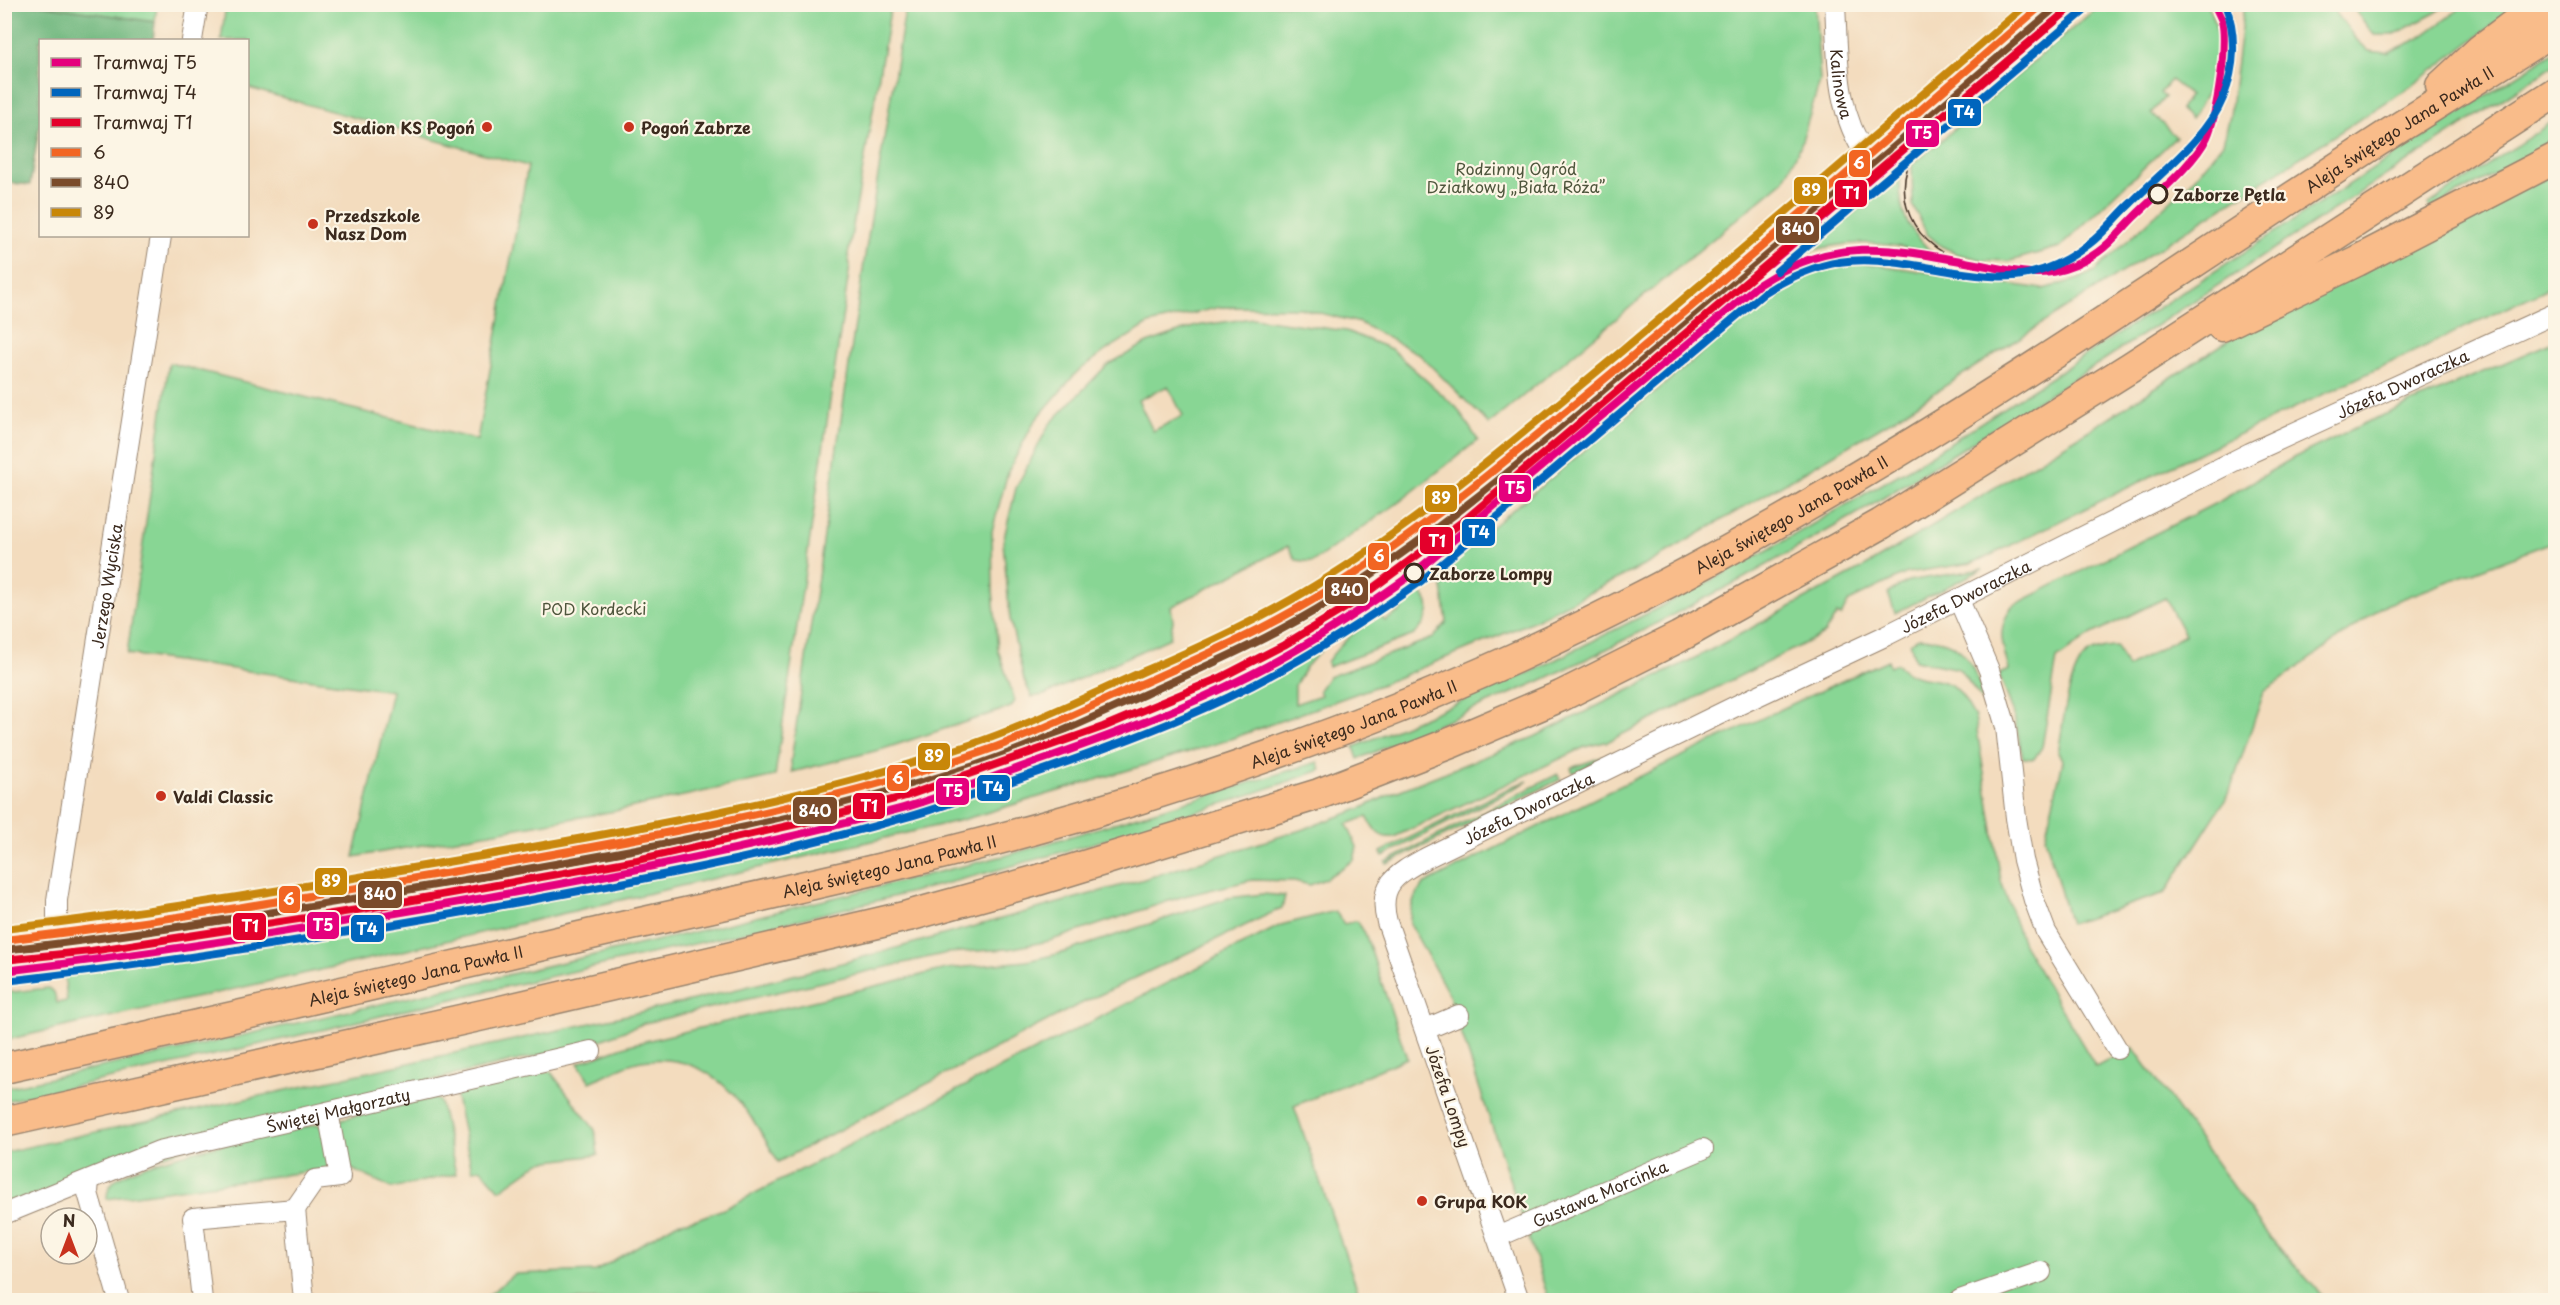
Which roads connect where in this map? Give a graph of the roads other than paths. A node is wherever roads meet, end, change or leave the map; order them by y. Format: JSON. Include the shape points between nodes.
{"nodes":[{"id":1,"x":198,"y":4,"type":"edge"},
{"id":2,"x":1834,"y":4,"type":"edge"},
{"id":3,"x":2044,"y":4,"type":"edge"},
{"id":4,"x":2541,"y":4,"type":"edge"},
{"id":5,"x":2556,"y":28,"type":"edge"},
{"id":6,"x":192,"y":39,"type":"edge"},
{"id":7,"x":2556,"y":92,"type":"edge"},
{"id":8,"x":2382,"y":139,"type":"junction"},
{"id":9,"x":1867,"y":156,"type":"junction"},
{"id":10,"x":2556,"y":158,"type":"edge"},
{"id":11,"x":161,"y":237,"type":"edge"},
{"id":12,"x":2556,"y":314,"type":"edge"},
{"id":13,"x":2132,"y":367,"type":"junction"},
{"id":14,"x":1959,"y":600,"type":"junction"},
{"id":15,"x":1386,"y":891,"type":"joint"},
{"id":16,"x":57,"y":934,"type":"junction"},
{"id":17,"x":4,"y":940,"type":"edge"},
{"id":18,"x":1459,"y":1015,"type":"dead end"},
{"id":19,"x":1426,"y":1029,"type":"junction"},
{"id":20,"x":2117,"y":1050,"type":"dead end"},
{"id":21,"x":591,"y":1051,"type":"dead end"},
{"id":22,"x":4,"y":1068,"type":"edge"},
{"id":23,"x":84,"y":1105,"type":"junction"},
{"id":24,"x":328,"y":1112,"type":"junction"},
{"id":25,"x":4,"y":1122,"type":"edge"},
{"id":26,"x":4,"y":1129,"type":"edge"},
{"id":27,"x":1703,"y":1149,"type":"dead end"},
{"id":28,"x":89,"y":1180,"type":"junction"},
{"id":29,"x":295,"y":1209,"type":"junction"},
{"id":30,"x":4,"y":1214,"type":"edge"},
{"id":31,"x":1497,"y":1237,"type":"junction"},
{"id":32,"x":2041,"y":1272,"type":"dead end"},
{"id":33,"x":119,"y":1300,"type":"edge"},
{"id":34,"x":202,"y":1300,"type":"edge"},
{"id":35,"x":304,"y":1300,"type":"edge"},
{"id":36,"x":1519,"y":1300,"type":"edge"},
{"id":37,"x":1960,"y":1300,"type":"edge"}],
"edges":[{"from":1,"to":6,"type":"street"},
{"from":2,"to":9,"type":"street","name":"Kalinowa","via":[[1845,116]]},
{"from":3,"to":9,"type":"street"},
{"from":4,"to":8,"type":"main road","via":[[2480,50]]},
{"from":5,"to":8,"type":"main road","name":"Aleja świętego Jana Pawła II"},
{"from":7,"to":13,"type":"main road"},
{"from":8,"to":22,"type":"main road","name":"Aleja świętego Jana Pawła II","via":[[2085,336],[1780,523],[1627,605],[1413,701],[1285,751],[1131,801],[995,839],[854,875]]},
{"from":9,"to":16,"type":"street","via":[[1525,445],[1396,546],[1321,595],[1175,670],[1108,699],[978,753],[880,783],[702,825],[365,887]]},
{"from":10,"to":13,"type":"main road","via":[[2268,305]]},
{"from":11,"to":16,"type":"street","name":"Jerzego Wyciska","via":[[55,911]]},
{"from":12,"to":14,"type":"street","name":"Józefa Dworaczka","via":[[2250,453]]},
{"from":13,"to":23,"type":"main road","via":[[1881,524],[1679,637],[1561,696],[1319,794],[1068,872],[908,916]]},
{"from":14,"to":15,"type":"street","name":"Józefa Dworaczka","via":[[1426,858],[1401,873]]},
{"from":14,"to":20,"type":"street","via":[[1989,670],[2006,727],[2018,828],[2034,900],[2046,932]]},
{"from":15,"to":19,"type":"street","name":"Józefa Lompy","via":[[1387,922]]},
{"from":16,"to":17,"type":"street"},
{"from":18,"to":19,"type":"street"},
{"from":19,"to":31,"type":"street","name":"Józefa Lompy"},
{"from":21,"to":24,"type":"street","name":"Świętej Małgorzaty"},
{"from":23,"to":25,"type":"main road"},
{"from":23,"to":26,"type":"main road"},
{"from":24,"to":28,"type":"street","name":"Świętej Małgorzaty","via":[[159,1151]]},
{"from":24,"to":29,"type":"street","via":[[340,1177],[315,1180]]},
{"from":27,"to":31,"type":"street","name":"Gustawa Morcinka"},
{"from":28,"to":30,"type":"street","name":"Świętej Małgorzaty"},
{"from":28,"to":33,"type":"street","via":[[88,1193]]},
{"from":29,"to":34,"type":"street","via":[[193,1218]]},
{"from":29,"to":35,"type":"street"},
{"from":31,"to":36,"type":"street","name":"Józefa Lompy"},
{"from":32,"to":37,"type":"street"}]}
